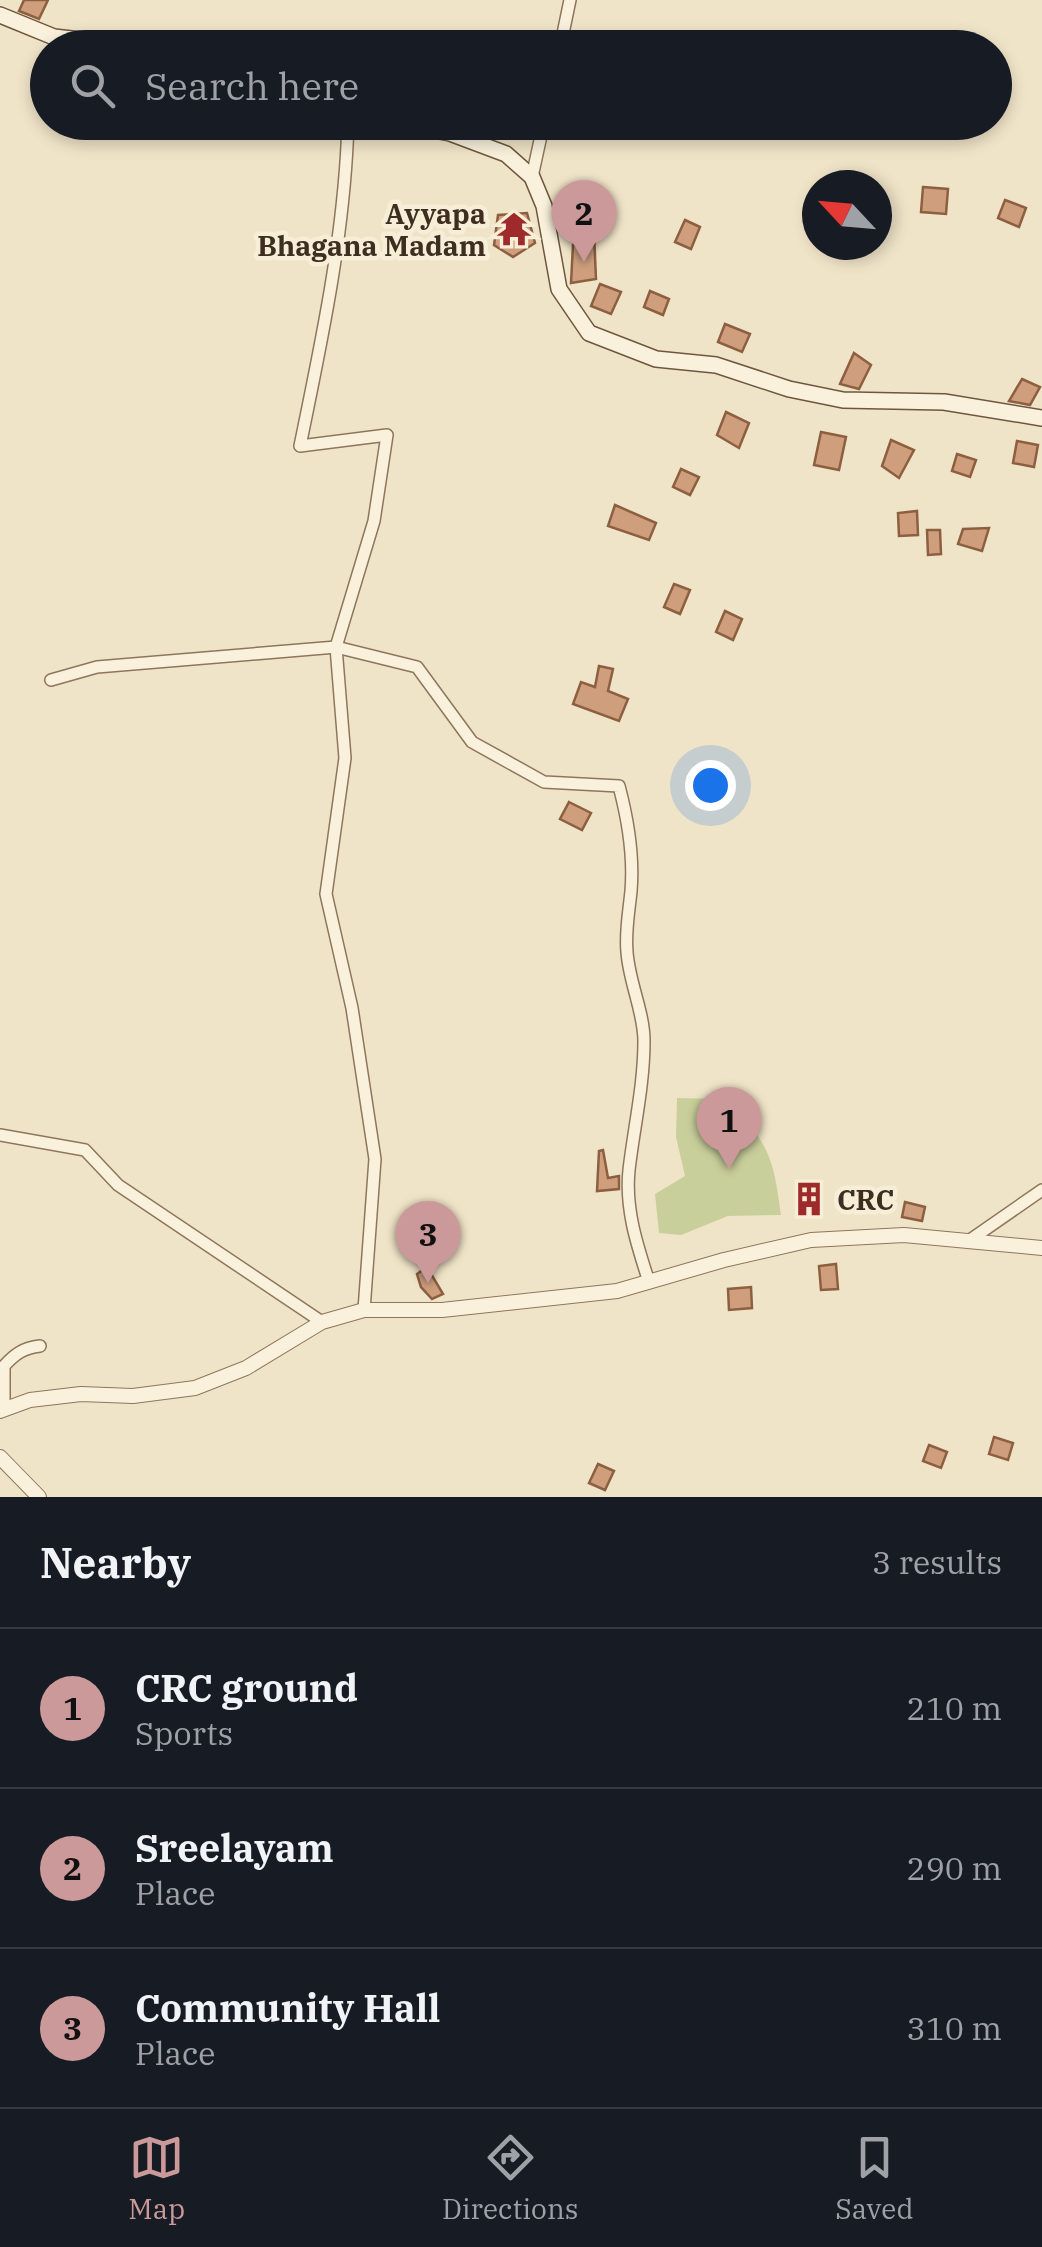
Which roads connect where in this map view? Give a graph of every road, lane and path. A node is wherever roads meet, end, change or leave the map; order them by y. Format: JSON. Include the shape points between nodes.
{"nodes":[{"id":1,"x":570,"y":0,"type":"edge"},
{"id":2,"x":0,"y":15,"type":"edge"},
{"id":3,"x":35,"y":30,"type":"edge"},
{"id":4,"x":564,"y":30,"type":"edge"},
{"id":5,"x":347,"y":140,"type":"edge"},
{"id":6,"x":469,"y":140,"type":"edge"},
{"id":7,"x":540,"y":140,"type":"edge"},
{"id":8,"x":532,"y":177,"type":"junction"},
{"id":9,"x":1042,"y":418,"type":"edge"},
{"id":10,"x":336,"y":647,"type":"junction"},
{"id":11,"x":51,"y":680,"type":"dead end"},
{"id":12,"x":0,"y":1135,"type":"edge"},
{"id":13,"x":1042,"y":1190,"type":"edge"},
{"id":14,"x":970,"y":1240,"type":"junction"},
{"id":15,"x":1042,"y":1248,"type":"edge"},
{"id":16,"x":649,"y":1282,"type":"junction"},
{"id":17,"x":364,"y":1310,"type":"junction"},
{"id":18,"x":322,"y":1322,"type":"junction"},
{"id":19,"x":40,"y":1346,"type":"dead end"},
{"id":20,"x":2,"y":1409,"type":"edge"},
{"id":21,"x":0,"y":1456,"type":"edge"},
{"id":22,"x":39,"y":1497,"type":"edge"}],
"edges":[{"from":1,"to":4,"type":"street"},
{"from":2,"to":3,"type":"main road"},
{"from":5,"to":10,"type":"street","via":[[328,310],[300,446],[387,435],[374,520]]},
{"from":6,"to":8,"type":"main road","via":[[506,154]]},
{"from":7,"to":8,"type":"street"},
{"from":8,"to":9,"type":"main road","via":[[559,289],[589,333],[656,358],[716,366],[843,400],[944,402]]},
{"from":10,"to":11,"type":"street","via":[[97,667]]},
{"from":10,"to":16,"type":"street","via":[[418,668],[472,742],[544,782],[620,786],[632,888],[627,956],[644,1038],[630,1203]]},
{"from":10,"to":17,"type":"street","via":[[345,758],[326,894],[375,1159]]},
{"from":12,"to":18,"type":"street","via":[[85,1150],[118,1185]]},
{"from":13,"to":14,"type":"street"},
{"from":14,"to":15,"type":"street"},
{"from":14,"to":16,"type":"street","via":[[811,1240]]},
{"from":16,"to":17,"type":"street","via":[[512,1304]]},
{"from":17,"to":18,"type":"street"},
{"from":18,"to":20,"type":"street","via":[[246,1368],[195,1388],[81,1394]]},
{"from":19,"to":20,"type":"street","via":[[15,1354],[4,1366]]},
{"from":21,"to":22,"type":"street"}]}
